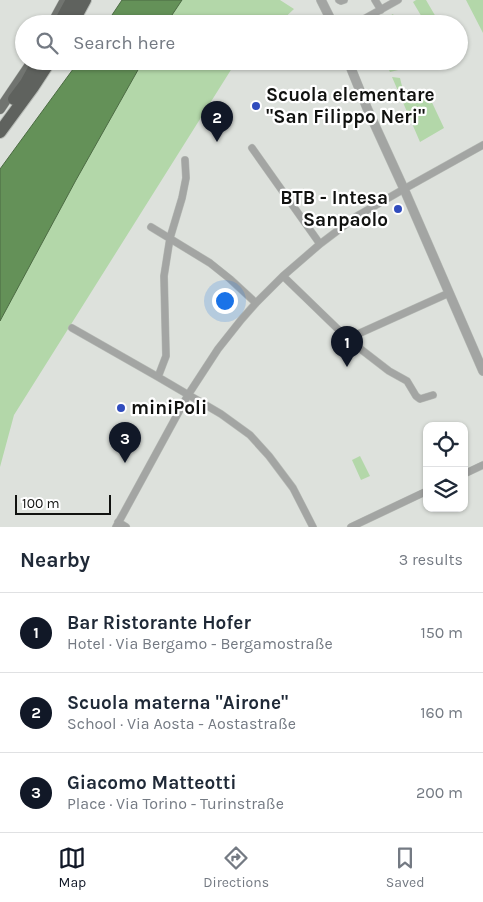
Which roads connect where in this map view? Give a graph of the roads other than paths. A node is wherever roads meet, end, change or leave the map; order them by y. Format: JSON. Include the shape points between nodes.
{"nodes":[{"id":1,"x":65,"y":0,"type":"edge"},
{"id":2,"x":72,"y":0,"type":"edge"},
{"id":3,"x":85,"y":0,"type":"edge"},
{"id":4,"x":322,"y":0,"type":"edge"},
{"id":5,"x":339,"y":0,"type":"edge"},
{"id":6,"x":344,"y":0,"type":"edge"},
{"id":7,"x":375,"y":0,"type":"edge"},
{"id":8,"x":398,"y":0,"type":"edge"},
{"id":9,"x":381,"y":10,"type":"junction"},
{"id":10,"x":57,"y":15,"type":"edge"},
{"id":11,"x":64,"y":15,"type":"edge"},
{"id":12,"x":77,"y":15,"type":"edge"},
{"id":13,"x":329,"y":15,"type":"edge"},
{"id":14,"x":372,"y":15,"type":"edge"},
{"id":15,"x":26,"y":70,"type":"edge"},
{"id":16,"x":33,"y":70,"type":"edge"},
{"id":17,"x":44,"y":70,"type":"edge"},
{"id":18,"x":352,"y":70,"type":"edge"},
{"id":19,"x":0,"y":109,"type":"edge"},
{"id":20,"x":0,"y":118,"type":"edge"},
{"id":21,"x":0,"y":132,"type":"edge"},
{"id":22,"x":483,"y":146,"type":"edge"},
{"id":23,"x":252,"y":148,"type":"dead end"},
{"id":24,"x":185,"y":160,"type":"dead end"},
{"id":25,"x":404,"y":189,"type":"junction"},
{"id":26,"x":151,"y":227,"type":"dead end"},
{"id":27,"x":170,"y":238,"type":"junction"},
{"id":28,"x":320,"y":244,"type":"junction"},
{"id":29,"x":284,"y":276,"type":"junction"},
{"id":30,"x":449,"y":293,"type":"junction"},
{"id":31,"x":256,"y":303,"type":"junction"},
{"id":32,"x":72,"y":328,"type":"dead end"},
{"id":33,"x":349,"y":338,"type":"junction"},
{"id":34,"x":483,"y":371,"type":"edge"},
{"id":35,"x":158,"y":377,"type":"junction"},
{"id":36,"x":433,"y":394,"type":"dead end"},
{"id":37,"x":188,"y":395,"type":"junction"},
{"id":38,"x":483,"y":465,"type":"edge"},
{"id":39,"x":468,"y":472,"type":"edge"},
{"id":40,"x":423,"y":493,"type":"edge"},
{"id":41,"x":117,"y":525,"type":"edge"},
{"id":42,"x":126,"y":527,"type":"edge"},
{"id":43,"x":313,"y":527,"type":"edge"},
{"id":44,"x":351,"y":527,"type":"edge"}],
"edges":[{"from":1,"to":10,"type":"main road"},
{"from":2,"to":11,"type":"highway"},
{"from":3,"to":12,"type":"highway"},
{"from":4,"to":13,"type":"street"},
{"from":5,"to":6,"type":"street"},
{"from":7,"to":9,"type":"street"},
{"from":8,"to":9,"type":"street"},
{"from":9,"to":14,"type":"street"},
{"from":15,"to":19,"type":"main road"},
{"from":16,"to":20,"type":"highway"},
{"from":17,"to":21,"type":"highway"},
{"from":18,"to":25,"type":"street"},
{"from":22,"to":25,"type":"street"},
{"from":23,"to":28,"type":"street"},
{"from":24,"to":27,"type":"street","via":[[186,178]]},
{"from":25,"to":28,"type":"street","via":[[357,216]]},
{"from":25,"to":30,"type":"street"},
{"from":26,"to":27,"type":"street"},
{"from":27,"to":31,"type":"street","via":[[210,263]]},
{"from":27,"to":35,"type":"street","via":[[164,276],[166,356]]},
{"from":28,"to":29,"type":"street"},
{"from":29,"to":31,"type":"street"},
{"from":29,"to":33,"type":"street"},
{"from":30,"to":33,"type":"street"},
{"from":30,"to":34,"type":"street"},
{"from":31,"to":37,"type":"street","via":[[218,349]]},
{"from":32,"to":35,"type":"street"},
{"from":33,"to":36,"type":"street","via":[[389,371],[407,381],[420,400]]},
{"from":35,"to":37,"type":"street"},
{"from":37,"to":41,"type":"street"},
{"from":37,"to":43,"type":"street","via":[[250,435],[270,456]]},
{"from":38,"to":39,"type":"street"},
{"from":40,"to":44,"type":"street"},
{"from":41,"to":42,"type":"street"}]}
